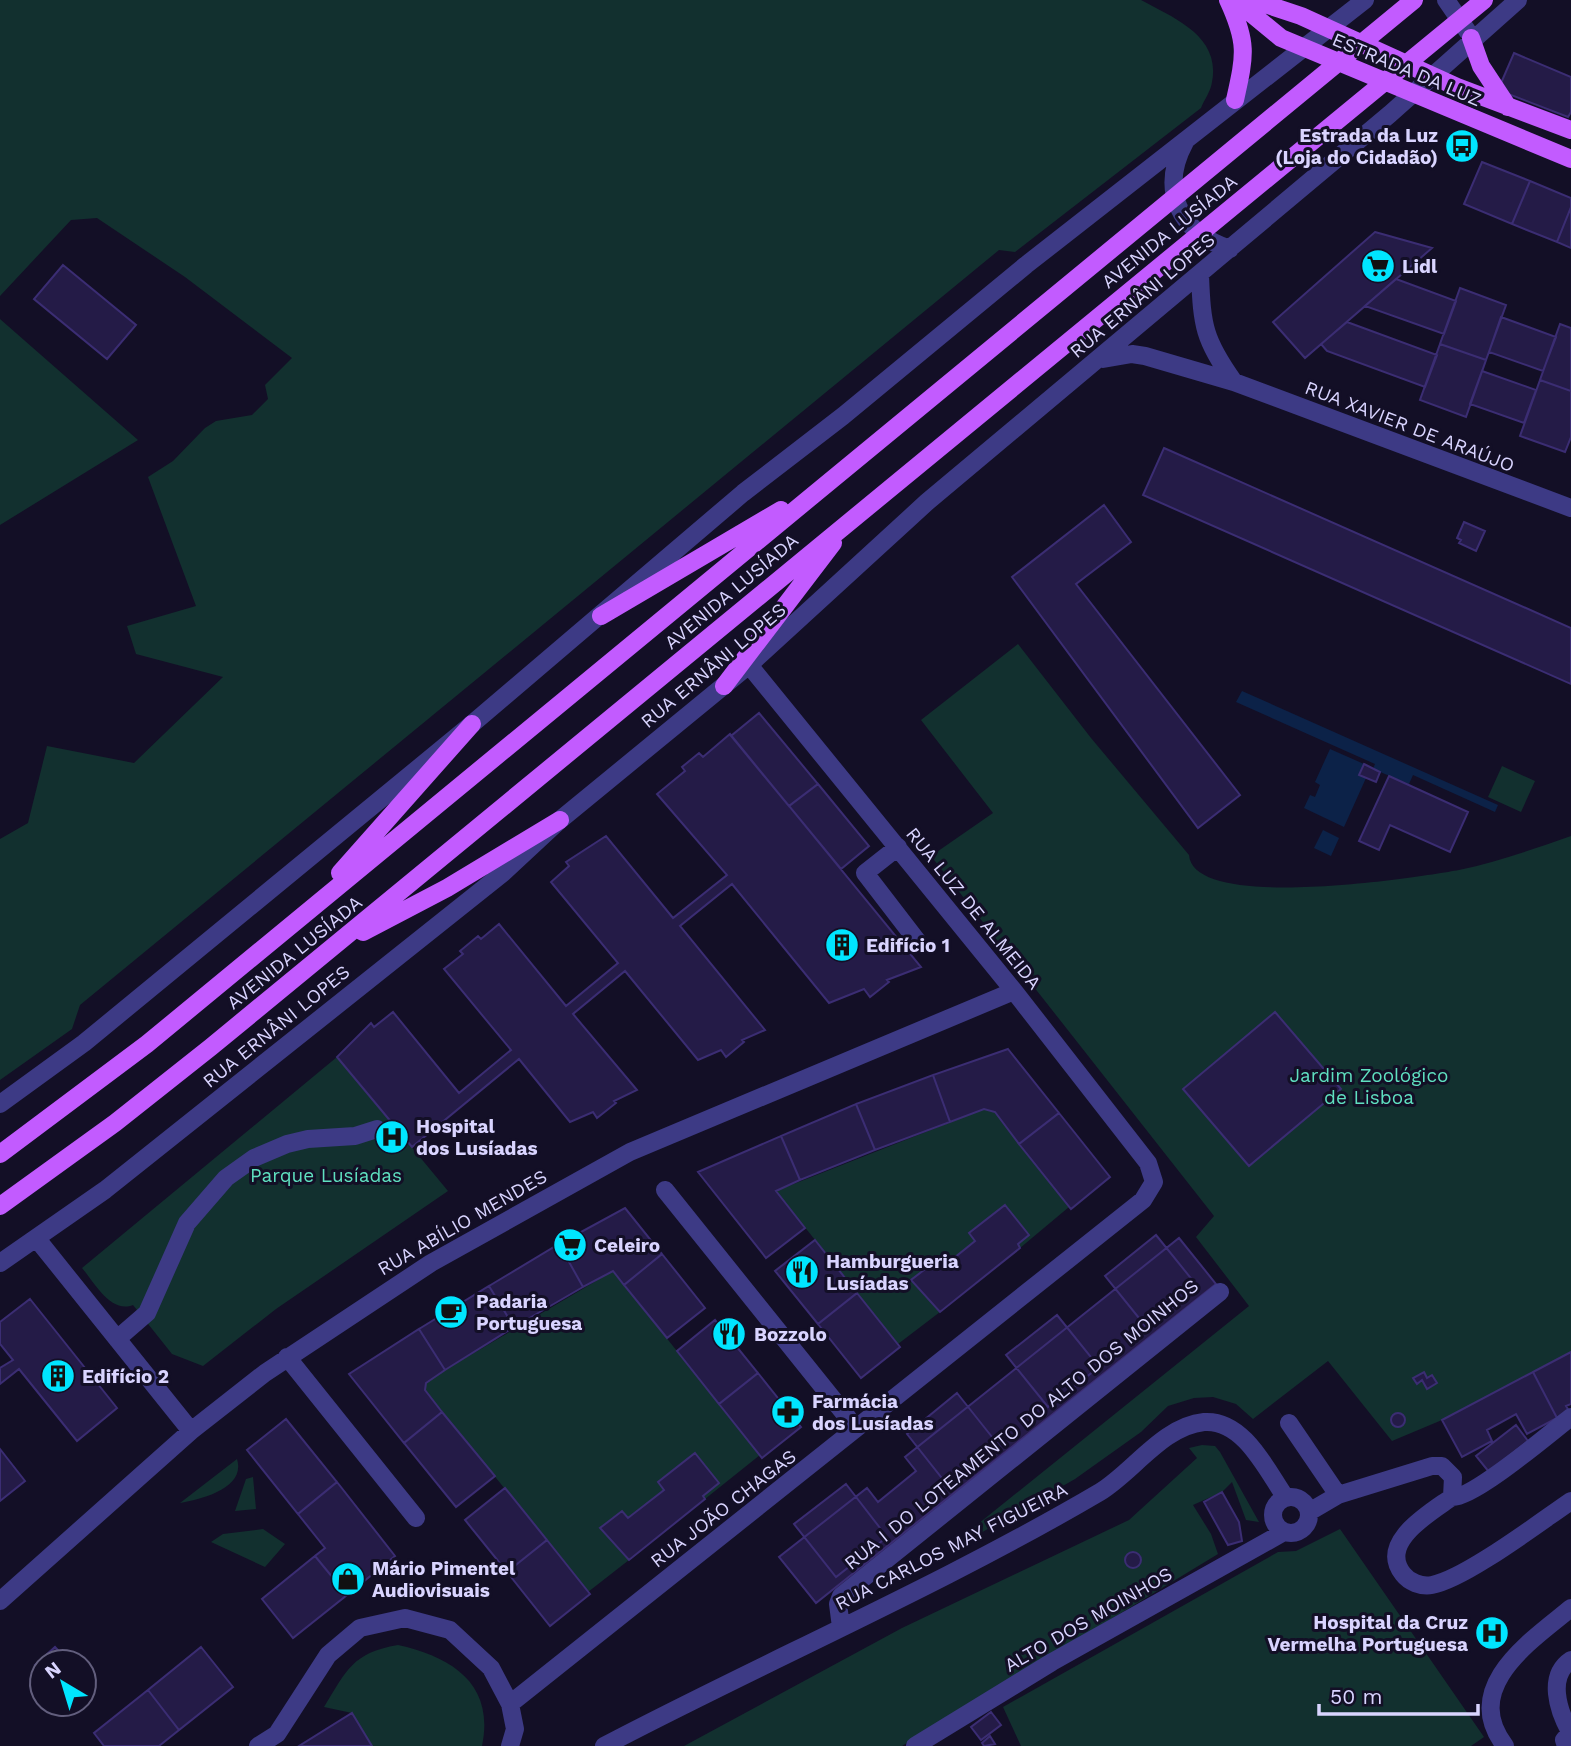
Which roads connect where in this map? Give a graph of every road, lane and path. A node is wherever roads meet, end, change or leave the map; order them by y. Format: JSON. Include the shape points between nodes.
{"nodes":[{"id":1,"x":1228,"y":0,"type":"edge"},
{"id":2,"x":1235,"y":0,"type":"edge"},
{"id":3,"x":1253,"y":0,"type":"edge"},
{"id":4,"x":1365,"y":0,"type":"edge"},
{"id":5,"x":1414,"y":0,"type":"edge"},
{"id":6,"x":1446,"y":0,"type":"edge"},
{"id":7,"x":1484,"y":0,"type":"edge"},
{"id":8,"x":1518,"y":0,"type":"edge"},
{"id":9,"x":1328,"y":30,"type":"junction"},
{"id":10,"x":1471,"y":38,"type":"junction"},
{"id":11,"x":1304,"y":47,"type":"junction"},
{"id":12,"x":1433,"y":74,"type":"junction"},
{"id":13,"x":1412,"y":93,"type":"junction"},
{"id":14,"x":1235,"y":100,"type":"junction"},
{"id":15,"x":1508,"y":107,"type":"junction"},
{"id":16,"x":1571,"y":131,"type":"edge"},
{"id":17,"x":1186,"y":139,"type":"junction"},
{"id":18,"x":1571,"y":159,"type":"edge"},
{"id":19,"x":1230,"y":248,"type":"junction"},
{"id":20,"x":1200,"y":275,"type":"junction"},
{"id":21,"x":1099,"y":360,"type":"junction"},
{"id":22,"x":1234,"y":382,"type":"junction"},
{"id":23,"x":832,"y":480,"type":"junction"},
{"id":24,"x":1571,"y":508,"type":"edge"},
{"id":25,"x":854,"y":516,"type":"junction"},
{"id":26,"x":601,"y":616,"type":"junction"},
{"id":27,"x":749,"y":665,"type":"junction"},
{"id":28,"x":724,"y":686,"type":"junction"},
{"id":29,"x":472,"y":724,"type":"junction"},
{"id":30,"x":560,"y":820,"type":"junction"},
{"id":31,"x":898,"y":847,"type":"junction"},
{"id":32,"x":296,"y":921,"type":"junction"},
{"id":33,"x":918,"y":942,"type":"dead end"},
{"id":34,"x":332,"y":948,"type":"junction"},
{"id":35,"x":1014,"y":991,"type":"junction"},
{"id":36,"x":0,"y":1104,"type":"edge"},
{"id":37,"x":377,"y":1129,"type":"dead end"},
{"id":38,"x":0,"y":1154,"type":"edge"},
{"id":39,"x":1154,"y":1184,"type":"joint"},
{"id":40,"x":665,"y":1191,"type":"dead end"},
{"id":41,"x":0,"y":1206,"type":"edge"},
{"id":42,"x":37,"y":1239,"type":"junction"},
{"id":43,"x":0,"y":1264,"type":"edge"},
{"id":44,"x":1220,"y":1292,"type":"dead end"},
{"id":45,"x":117,"y":1339,"type":"junction"},
{"id":46,"x":287,"y":1357,"type":"junction"},
{"id":47,"x":1571,"y":1417,"type":"edge"},
{"id":48,"x":848,"y":1418,"type":"dead end"},
{"id":49,"x":1289,"y":1423,"type":"dead end"},
{"id":50,"x":191,"y":1431,"type":"junction"},
{"id":51,"x":1338,"y":1495,"type":"junction"},
{"id":52,"x":1452,"y":1497,"type":"junction"},
{"id":53,"x":1286,"y":1498,"type":"junction"},
{"id":54,"x":1571,"y":1501,"type":"edge"},
{"id":55,"x":1309,"y":1512,"type":"junction"},
{"id":56,"x":416,"y":1518,"type":"dead end"},
{"id":57,"x":1284,"y":1531,"type":"junction"},
{"id":58,"x":0,"y":1601,"type":"edge"},
{"id":59,"x":1571,"y":1608,"type":"edge"},
{"id":60,"x":841,"y":1627,"type":"junction"},
{"id":61,"x":1571,"y":1660,"type":"edge"},
{"id":62,"x":510,"y":1704,"type":"junction"},
{"id":63,"x":1569,"y":1736,"type":"edge"},
{"id":64,"x":258,"y":1746,"type":"edge"},
{"id":65,"x":510,"y":1746,"type":"edge"},
{"id":66,"x":604,"y":1746,"type":"edge"},
{"id":67,"x":915,"y":1746,"type":"edge"},
{"id":68,"x":1505,"y":1746,"type":"edge"}],
"edges":[{"from":1,"to":14,"type":"main road","via":[[1241,27],[1245,55]]},
{"from":2,"to":11,"type":"main road","name":"ESTRADA DA LUZ","via":[[1281,38]]},
{"from":3,"to":9,"type":"main road","name":"ESTRADA DA LUZ"},
{"from":4,"to":9,"type":"street"},
{"from":5,"to":23,"type":"main road","name":"AVENIDA LUSÍADA"},
{"from":6,"to":10,"type":"street"},
{"from":7,"to":25,"type":"main road","name":"AVENIDA LUSÍADA"},
{"from":8,"to":10,"type":"street"},
{"from":9,"to":11,"type":"street"},
{"from":9,"to":12,"type":"main road","name":"ESTRADA DA LUZ"},
{"from":10,"to":12,"type":"street"},
{"from":10,"to":15,"type":"main road","via":[[1481,66]]},
{"from":11,"to":13,"type":"main road","name":"ESTRADA DA LUZ"},
{"from":11,"to":14,"type":"street"},
{"from":12,"to":13,"type":"street","name":"RUA ERNÂNI LOPES"},
{"from":12,"to":15,"type":"main road","name":"ESTRADA DA LUZ"},
{"from":13,"to":18,"type":"main road","name":"ESTRADA DA LUZ"},
{"from":13,"to":19,"type":"street","name":"RUA ERNÂNI LOPES"},
{"from":14,"to":17,"type":"street"},
{"from":15,"to":16,"type":"main road","name":"ESTRADA DA LUZ"},
{"from":17,"to":19,"type":"street","via":[[1177,157],[1174,196],[1194,231]]},
{"from":17,"to":26,"type":"street","via":[[743,493],[629,587]]},
{"from":19,"to":20,"type":"street","name":"RUA ERNÂNI LOPES"},
{"from":20,"to":21,"type":"street","name":"RUA ERNÂNI LOPES"},
{"from":20,"to":22,"type":"street","via":[[1208,342]]},
{"from":21,"to":22,"type":"street","name":"RUA XAVIER DE ARAÚJO","via":[[1132,354]]},
{"from":21,"to":27,"type":"street","name":"RUA ERNÂNI LOPES","via":[[927,502]]},
{"from":22,"to":24,"type":"street","name":"RUA XAVIER DE ARAÚJO"},
{"from":23,"to":26,"type":"main road"},
{"from":23,"to":32,"type":"main road","name":"AVENIDA LUSÍADA"},
{"from":25,"to":28,"type":"main road"},
{"from":25,"to":34,"type":"main road","name":"AVENIDA LUSÍADA"},
{"from":26,"to":29,"type":"street"},
{"from":27,"to":28,"type":"street","name":"RUA ERNÂNI LOPES"},
{"from":27,"to":31,"type":"street","name":"RUA LUZ DE ALMEIDA"},
{"from":28,"to":30,"type":"street","name":"RUA ERNÂNI LOPES"},
{"from":29,"to":32,"type":"main road"},
{"from":29,"to":36,"type":"street","via":[[84,1043]]},
{"from":30,"to":34,"type":"main road","via":[[447,888]]},
{"from":30,"to":42,"type":"street","name":"RUA ERNÂNI LOPES","via":[[503,873]]},
{"from":31,"to":33,"type":"street","via":[[865,873]]},
{"from":31,"to":35,"type":"street","name":"RUA LUZ DE ALMEIDA"},
{"from":32,"to":38,"type":"main road","name":"AVENIDA LUSÍADA","via":[[87,1091]]},
{"from":34,"to":41,"type":"main road","name":"AVENIDA LUSÍADA","via":[[114,1124]]},
{"from":35,"to":39,"type":"street","name":"RUA LUZ DE ALMEIDA","via":[[1148,1163]]},
{"from":35,"to":46,"type":"street","name":"RUA ABÍLIO MENDES","via":[[604,1165],[431,1263]]},
{"from":37,"to":45,"type":"street","via":[[287,1144],[254,1158],[226,1178],[187,1223],[147,1313]]},
{"from":39,"to":62,"type":"street","name":"RUA JOÃO CHAGAS","via":[[1143,1200]]},
{"from":40,"to":48,"type":"street"},
{"from":42,"to":43,"type":"street","name":"RUA ERNÂNI LOPES"},
{"from":42,"to":45,"type":"street"},
{"from":44,"to":60,"type":"street","name":"RUA I DO LOTEAMENTO DO ALTO DOS MOINHOS","via":[[841,1596]]},
{"from":45,"to":50,"type":"street"},
{"from":46,"to":50,"type":"street","name":"RUA ABÍLIO MENDES"},
{"from":46,"to":56,"type":"street"},
{"from":47,"to":52,"type":"street","via":[[1485,1482],[1460,1498]]},
{"from":49,"to":51,"type":"street"},
{"from":50,"to":58,"type":"street","name":"RUA ABÍLIO MENDES"},
{"from":51,"to":52,"type":"street","via":[[1441,1466],[1453,1477]]},
{"from":51,"to":55,"type":"street"},
{"from":52,"to":54,"type":"street","via":[[1398,1545],[1400,1571],[1414,1583],[1432,1585],[1460,1572]]},
{"from":53,"to":55,"type":"street","name":"RUA CARLOS MAY FIGUEIRA","via":[[1300,1500]]},
{"from":53,"to":57,"type":"street","via":[[1274,1514]]},
{"from":53,"to":60,"type":"street","name":"RUA CARLOS MAY FIGUEIRA","via":[[1239,1433],[1205,1422],[1181,1429],[1102,1491]]},
{"from":55,"to":57,"type":"street","via":[[1303,1529]]},
{"from":57,"to":67,"type":"street","name":"ALTO DOS MOINHOS","via":[[1052,1662]]},
{"from":59,"to":68,"type":"street","via":[[1521,1650],[1496,1680],[1491,1711]]},
{"from":60,"to":66,"type":"street","name":"RUA CARLOS MAY FIGUEIRA"},
{"from":61,"to":63,"type":"street","via":[[1562,1666],[1556,1686]]},
{"from":62,"to":64,"type":"street","via":[[491,1668],[472,1647],[450,1630],[405,1618],[360,1628],[328,1655],[277,1734]]},
{"from":62,"to":65,"type":"street","via":[[515,1729]]}]}
